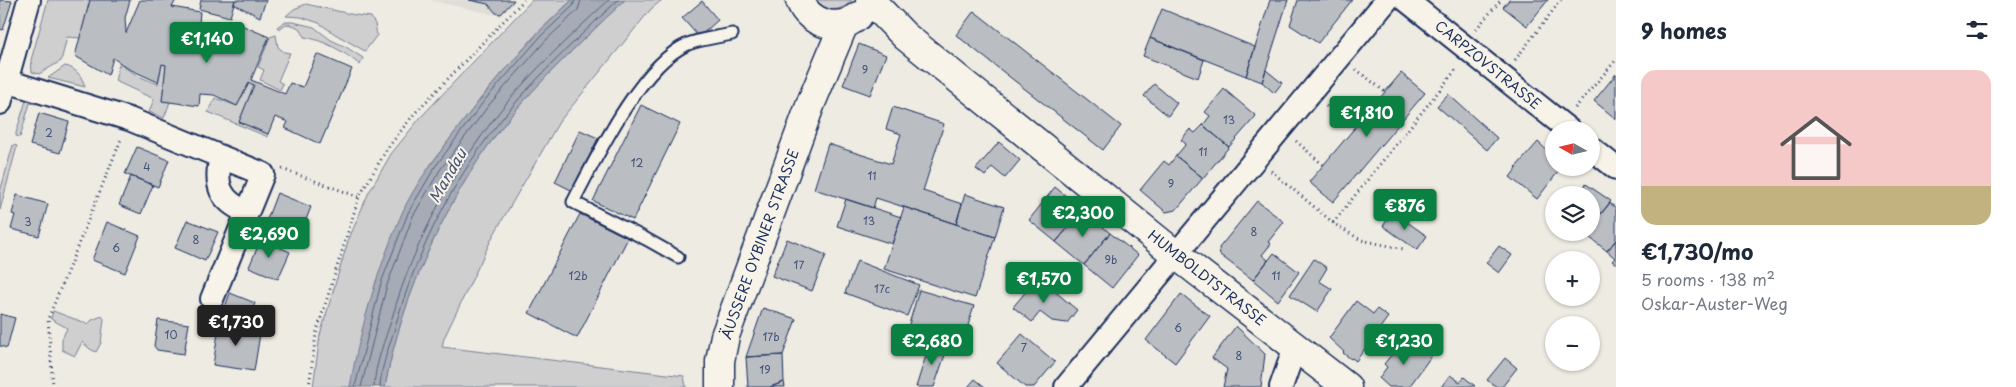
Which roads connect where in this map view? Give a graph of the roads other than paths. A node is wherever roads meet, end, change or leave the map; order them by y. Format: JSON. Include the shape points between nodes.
{"nodes":[{"id":1,"x":29,"y":0,"type":"edge"},
{"id":2,"x":800,"y":0,"type":"edge"},
{"id":3,"x":1387,"y":0,"type":"edge"},
{"id":4,"x":1406,"y":0,"type":"edge"},
{"id":5,"x":851,"y":13,"type":"edge"},
{"id":6,"x":732,"y":34,"type":"dead end"},
{"id":7,"x":3,"y":80,"type":"edge"},
{"id":8,"x":0,"y":104,"type":"edge"},
{"id":9,"x":1558,"y":121,"type":"edge"},
{"id":10,"x":1600,"y":155,"type":"edge"},
{"id":11,"x":221,"y":157,"type":"junction"},
{"id":12,"x":1616,"y":168,"type":"edge"},
{"id":13,"x":247,"y":212,"type":"junction"},
{"id":14,"x":1175,"y":254,"type":"junction"},
{"id":15,"x":678,"y":257,"type":"dead end"},
{"id":16,"x":212,"y":299,"type":"dead end"},
{"id":17,"x":1295,"y":347,"type":"junction"},
{"id":18,"x":720,"y":387,"type":"edge"},
{"id":19,"x":1066,"y":387,"type":"edge"},
{"id":20,"x":1281,"y":387,"type":"edge"},
{"id":21,"x":1346,"y":387,"type":"edge"}],
"edges":[{"from":1,"to":7,"type":"street"},
{"from":2,"to":5,"type":"main road","via":[[806,11]]},
{"from":3,"to":14,"type":"street"},
{"from":4,"to":9,"type":"street","name":"CARPZOVSTRASSE"},
{"from":5,"to":14,"type":"main road","name":"HUMBOLDTSTRASSE","via":[[905,36]]},
{"from":5,"to":18,"type":"main road","name":"ÄUSSERE OYBINER STRASSE","via":[[811,103],[726,336],[720,361]]},
{"from":6,"to":15,"type":"lane","via":[[688,44],[666,58],[645,81],[610,133],[572,202]]},
{"from":7,"to":8,"type":"street"},
{"from":7,"to":11,"type":"street","via":[[129,119]]},
{"from":10,"to":12,"type":"street"},
{"from":11,"to":13,"type":"street","via":[[218,183],[221,195]]},
{"from":11,"to":13,"type":"street","via":[[263,174]]},
{"from":13,"to":16,"type":"street"},
{"from":14,"to":17,"type":"main road","name":"HUMBOLDTSTRASSE"},
{"from":14,"to":19,"type":"street"},
{"from":17,"to":20,"type":"street"},
{"from":17,"to":21,"type":"main road","name":"HUMBOLDTSTRASSE"}]}
